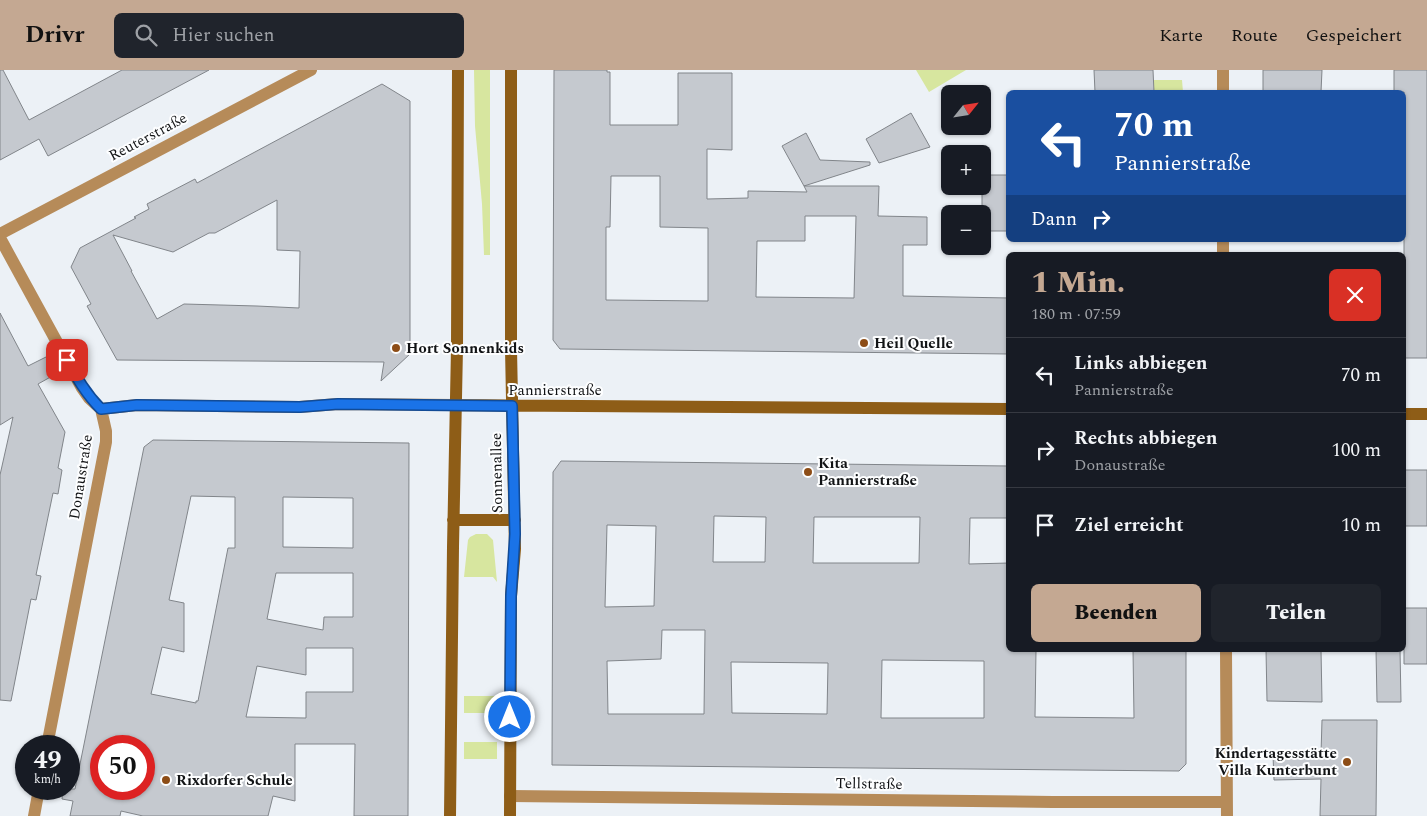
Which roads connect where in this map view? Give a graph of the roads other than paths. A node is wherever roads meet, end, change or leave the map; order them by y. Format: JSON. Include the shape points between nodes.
{"nodes":[{"id":1,"x":310,"y":70,"type":"edge"},
{"id":2,"x":458,"y":70,"type":"edge"},
{"id":3,"x":511,"y":70,"type":"edge"},
{"id":4,"x":1223,"y":70,"type":"edge"},
{"id":5,"x":1223,"y":90,"type":"edge"},
{"id":6,"x":0,"y":234,"type":"edge"},
{"id":7,"x":0,"y":238,"type":"edge"},
{"id":8,"x":456,"y":405,"type":"junction"},
{"id":9,"x":512,"y":406,"type":"junction"},
{"id":10,"x":101,"y":409,"type":"junction"},
{"id":11,"x":1006,"y":409,"type":"edge"},
{"id":12,"x":1406,"y":414,"type":"edge"},
{"id":13,"x":1427,"y":414,"type":"edge"},
{"id":14,"x":453,"y":520,"type":"junction"},
{"id":15,"x":515,"y":520,"type":"junction"},
{"id":16,"x":1226,"y":652,"type":"edge"},
{"id":17,"x":49,"y":735,"type":"edge"},
{"id":18,"x":510,"y":796,"type":"junction"},
{"id":19,"x":37,"y":800,"type":"edge"},
{"id":20,"x":1226,"y":802,"type":"junction"},
{"id":21,"x":34,"y":816,"type":"edge"},
{"id":22,"x":450,"y":816,"type":"edge"},
{"id":23,"x":510,"y":816,"type":"edge"},
{"id":24,"x":1226,"y":816,"type":"edge"}],
"edges":[{"from":1,"to":6,"type":"street","name":"Reuterstraße"},
{"from":2,"to":8,"type":"main road"},
{"from":3,"to":9,"type":"main road","name":"Sonnenallee"},
{"from":4,"to":5,"type":"street"},
{"from":7,"to":10,"type":"street","via":[[82,388]]},
{"from":8,"to":9,"type":"main road","name":"Pannierstraße"},
{"from":8,"to":10,"type":"street","name":"Pannierstraße","via":[[137,405]]},
{"from":8,"to":14,"type":"main road"},
{"from":9,"to":11,"type":"main road","name":"Pannierstraße"},
{"from":9,"to":15,"type":"main road","name":"Sonnenallee"},
{"from":10,"to":17,"type":"street","name":"Donaustraße","via":[[106,442]]},
{"from":12,"to":13,"type":"main road"},
{"from":14,"to":15,"type":"main road"},
{"from":14,"to":22,"type":"main road"},
{"from":15,"to":18,"type":"main road","name":"Sonnenallee","via":[[511,596]]},
{"from":16,"to":20,"type":"street"},
{"from":18,"to":20,"type":"street","name":"Tellstraße"},
{"from":18,"to":23,"type":"main road","name":"Sonnenallee"},
{"from":19,"to":21,"type":"street"},
{"from":20,"to":24,"type":"street"}]}
